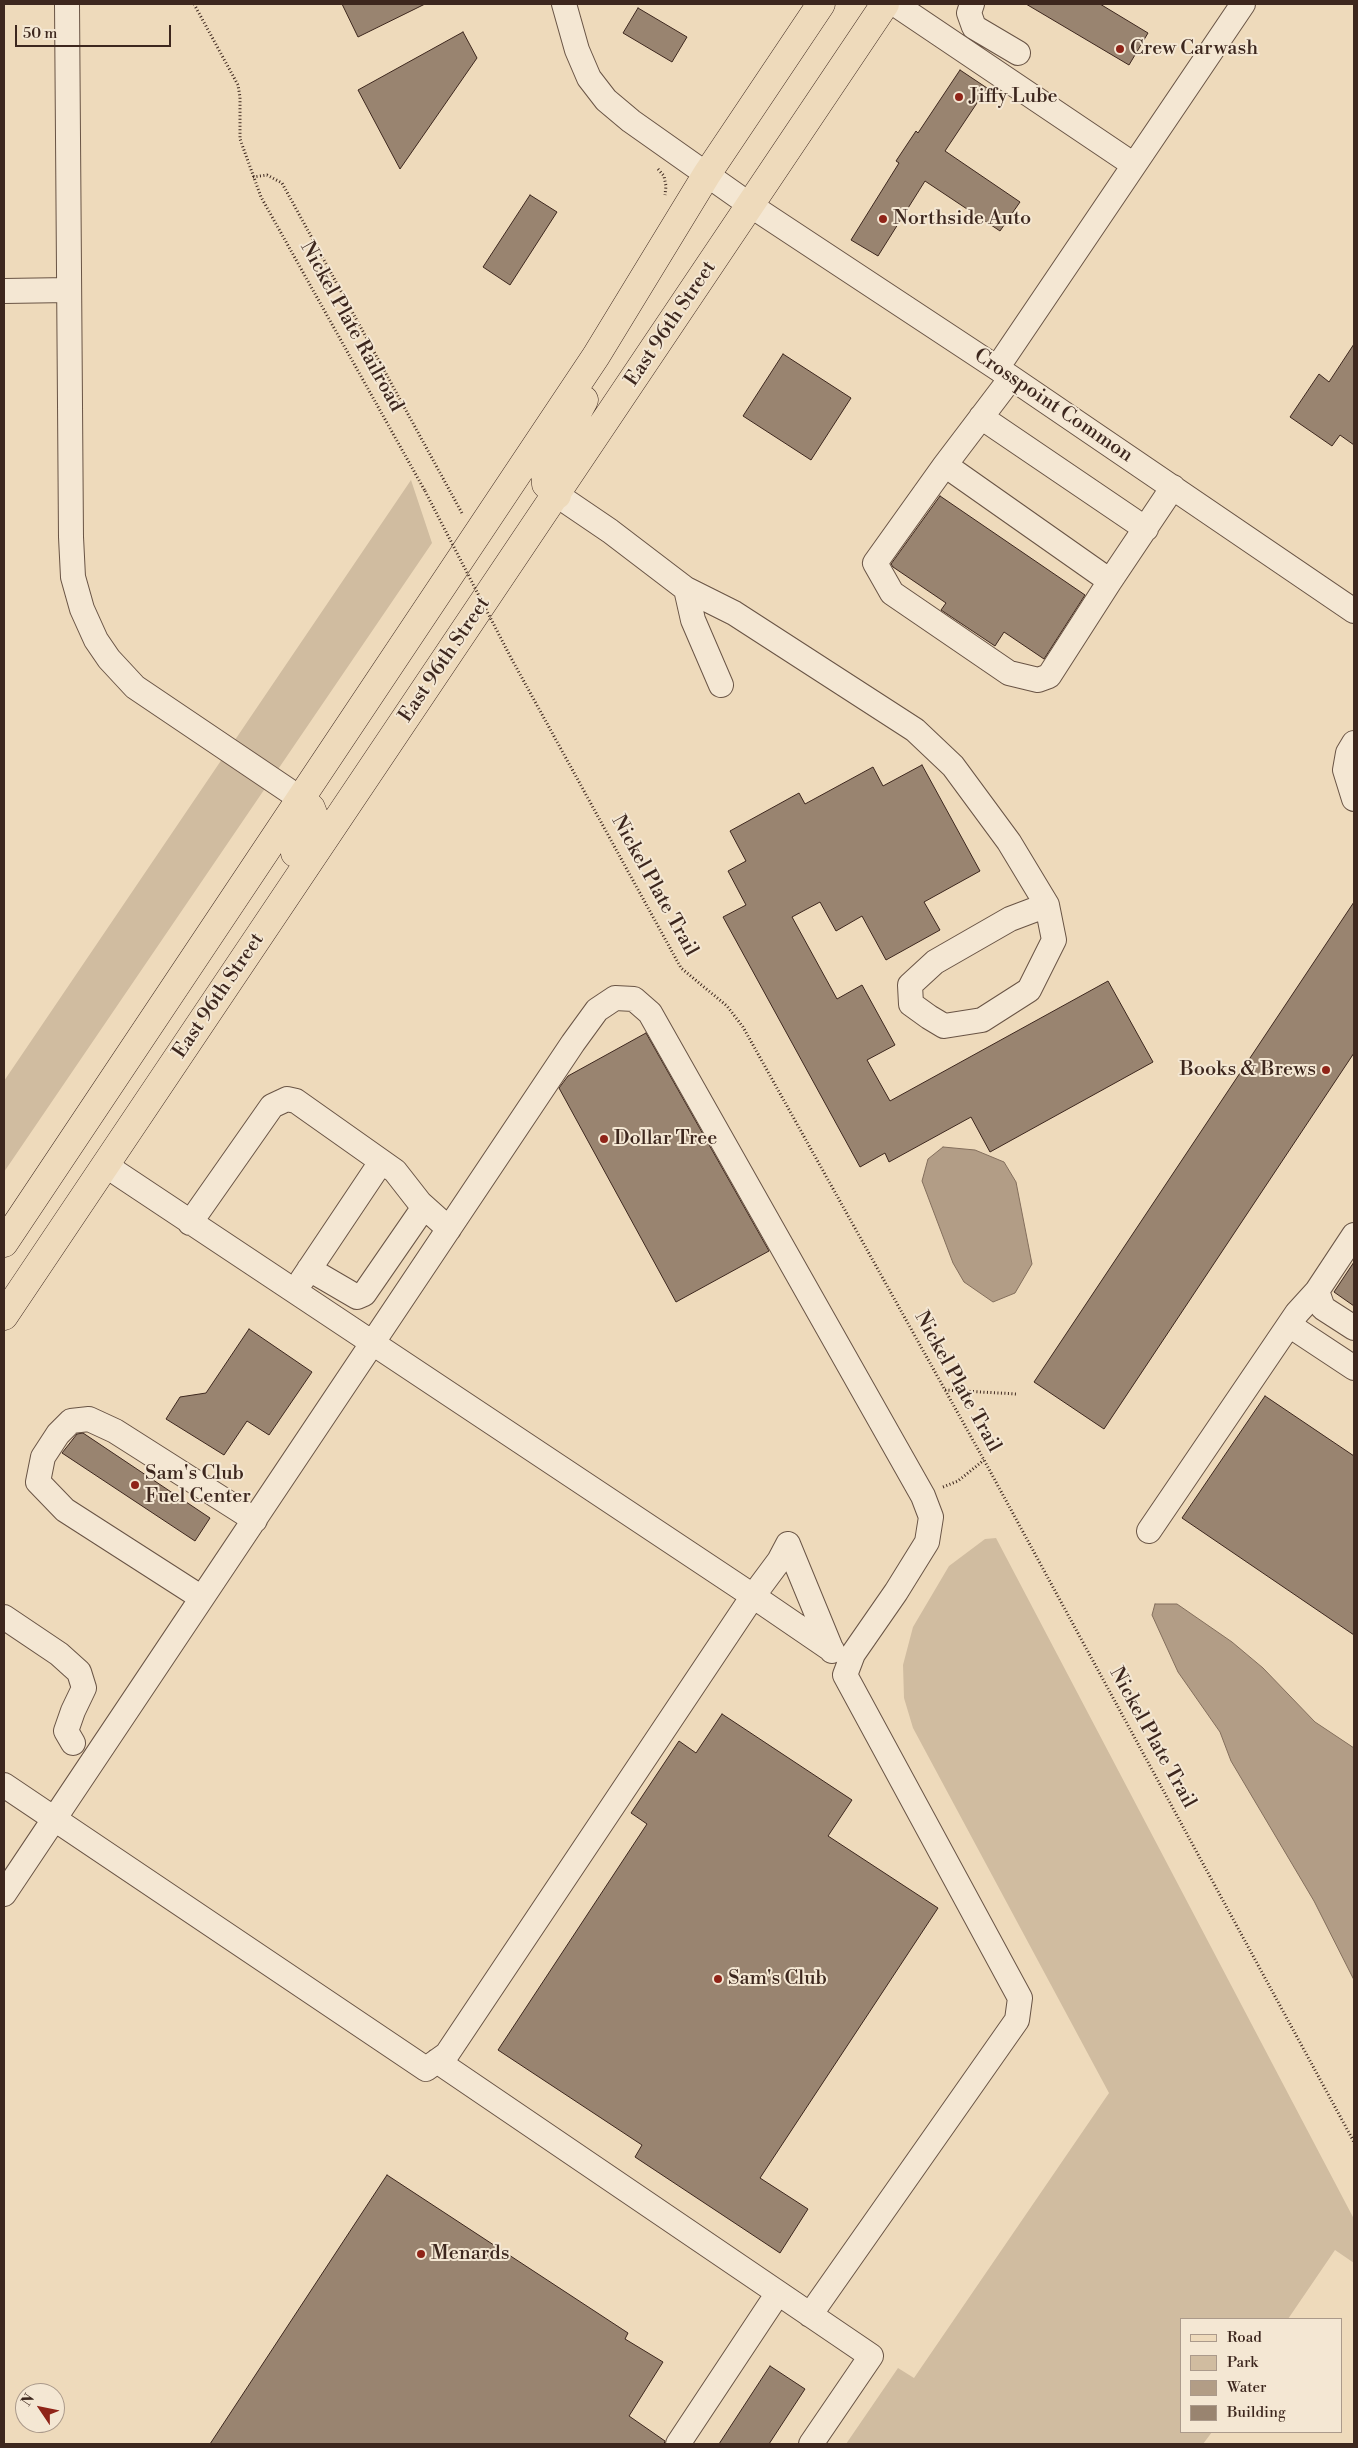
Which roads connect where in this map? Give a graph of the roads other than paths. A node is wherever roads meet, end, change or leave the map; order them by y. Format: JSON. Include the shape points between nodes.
{"nodes":[{"id":1,"x":67,"y":4,"type":"edge"},
{"id":2,"x":564,"y":4,"type":"edge"},
{"id":3,"x":821,"y":4,"type":"edge"},
{"id":4,"x":885,"y":4,"type":"edge"},
{"id":5,"x":895,"y":4,"type":"edge"},
{"id":6,"x":972,"y":4,"type":"edge"},
{"id":7,"x":1243,"y":4,"type":"edge"},
{"id":8,"x":1018,"y":53,"type":"dead end"},
{"id":9,"x":1134,"y":165,"type":"junction"},
{"id":10,"x":707,"y":174,"type":"junction"},
{"id":11,"x":750,"y":205,"type":"junction"},
{"id":12,"x":69,"y":290,"type":"junction"},
{"id":13,"x":4,"y":291,"type":"edge"},
{"id":14,"x":596,"y":356,"type":"junction"},
{"id":15,"x":1004,"y":373,"type":"junction"},
{"id":16,"x":981,"y":417,"type":"junction"},
{"id":17,"x":945,"y":465,"type":"junction"},
{"id":18,"x":1173,"y":487,"type":"junction"},
{"id":19,"x":557,"y":495,"type":"junction"},
{"id":20,"x":1146,"y":529,"type":"junction"},
{"id":21,"x":1110,"y":581,"type":"junction"},
{"id":22,"x":686,"y":589,"type":"junction"},
{"id":23,"x":1354,"y":611,"type":"edge"},
{"id":24,"x":721,"y":685,"type":"dead end"},
{"id":25,"x":1354,"y":743,"type":"edge"},
{"id":26,"x":301,"y":799,"type":"junction"},
{"id":27,"x":1354,"y":799,"type":"edge"},
{"id":28,"x":1047,"y":905,"type":"junction"},
{"id":29,"x":200,"y":1024,"type":"junction"},
{"id":30,"x":382,"y":1162,"type":"junction"},
{"id":31,"x":105,"y":1165,"type":"junction"},
{"id":32,"x":424,"y":1207,"type":"junction"},
{"id":33,"x":190,"y":1223,"type":"junction"},
{"id":34,"x":449,"y":1229,"type":"junction"},
{"id":35,"x":1354,"y":1235,"type":"edge"},
{"id":36,"x":4,"y":1243,"type":"edge"},
{"id":37,"x":309,"y":1268,"type":"junction"},
{"id":38,"x":294,"y":1292,"type":"junction"},
{"id":39,"x":1320,"y":1299,"type":"junction"},
{"id":40,"x":4,"y":1316,"type":"edge"},
{"id":41,"x":1293,"y":1319,"type":"junction"},
{"id":42,"x":1354,"y":1328,"type":"edge"},
{"id":43,"x":372,"y":1344,"type":"junction"},
{"id":44,"x":1354,"y":1368,"type":"edge"},
{"id":45,"x":255,"y":1520,"type":"junction"},
{"id":46,"x":1149,"y":1531,"type":"dead end"},
{"id":47,"x":753,"y":1596,"type":"junction"},
{"id":48,"x":202,"y":1598,"type":"junction"},
{"id":49,"x":4,"y":1617,"type":"edge"},
{"id":50,"x":832,"y":1650,"type":"junction"},
{"id":51,"x":845,"y":1675,"type":"junction"},
{"id":52,"x":73,"y":1743,"type":"dead end"},
{"id":53,"x":4,"y":1785,"type":"edge"},
{"id":54,"x":54,"y":1820,"type":"junction"},
{"id":55,"x":4,"y":1894,"type":"edge"},
{"id":56,"x":437,"y":2062,"type":"junction"},
{"id":57,"x":778,"y":2293,"type":"junction"},
{"id":58,"x":810,"y":2315,"type":"junction"},
{"id":59,"x":678,"y":2444,"type":"edge"},
{"id":60,"x":811,"y":2444,"type":"edge"}],
"edges":[{"from":1,"to":12,"type":"street"},
{"from":2,"to":10,"type":"street","name":"Crosspoint Common","via":[[588,78],[606,100]]},
{"from":3,"to":10,"type":"main road","name":"East 96th Street"},
{"from":4,"to":11,"type":"main road","name":"East 96th Street"},
{"from":5,"to":9,"type":"street"},
{"from":6,"to":8,"type":"street","via":[[968,13],[974,27]]},
{"from":7,"to":9,"type":"street"},
{"from":9,"to":15,"type":"street"},
{"from":10,"to":11,"type":"street","name":"Crosspoint Common"},
{"from":10,"to":14,"type":"main road","name":"East 96th Street"},
{"from":11,"to":15,"type":"street","name":"Crosspoint Common"},
{"from":11,"to":19,"type":"main road","name":"East 96th Street"},
{"from":12,"to":13,"type":"street"},
{"from":12,"to":26,"type":"street","via":[[73,577],[92,632],[109,659],[135,687]]},
{"from":14,"to":19,"type":"main road","via":[[586,397],[545,472],[546,484]]},
{"from":14,"to":26,"type":"main road","name":"East 96th Street"},
{"from":15,"to":16,"type":"street"},
{"from":15,"to":18,"type":"street","name":"Crosspoint Common"},
{"from":16,"to":17,"type":"street"},
{"from":16,"to":20,"type":"street"},
{"from":17,"to":21,"type":"street"},
{"from":17,"to":21,"type":"street","via":[[875,563],[892,593],[1008,673],[1038,680],[1049,676]]},
{"from":18,"to":20,"type":"street"},
{"from":18,"to":23,"type":"street","name":"Crosspoint Common"},
{"from":19,"to":22,"type":"street"},
{"from":19,"to":29,"type":"main road","name":"East 96th Street"},
{"from":20,"to":21,"type":"street"},
{"from":22,"to":24,"type":"street","via":[[693,620]]},
{"from":22,"to":28,"type":"street","via":[[734,612],[915,730],[953,766],[1009,842]]},
{"from":25,"to":27,"type":"street","via":[[1348,752],[1345,770]]},
{"from":26,"to":29,"type":"main road","via":[[314,812],[311,827],[241,933]]},
{"from":26,"to":36,"type":"main road","name":"East 96th Street"},
{"from":28,"to":28,"type":"street","via":[[1054,940],[1029,990],[982,1020],[944,1026],[911,1004],[910,985],[935,962],[1010,919]]},
{"from":29,"to":31,"type":"main road","name":"East 96th Street"},
{"from":30,"to":32,"type":"street","via":[[395,1171]]},
{"from":30,"to":33,"type":"street","via":[[296,1101],[287,1098],[272,1106]]},
{"from":30,"to":37,"type":"street"},
{"from":31,"to":33,"type":"street"},
{"from":31,"to":40,"type":"main road","name":"East 96th Street"},
{"from":32,"to":34,"type":"street"},
{"from":32,"to":37,"type":"street","via":[[364,1294],[357,1297]]},
{"from":33,"to":38,"type":"street"},
{"from":34,"to":43,"type":"street"},
{"from":34,"to":51,"type":"street","via":[[596,1010],[615,998],[634,999],[650,1013],[932,1517],[927,1542],[853,1654]]},
{"from":35,"to":39,"type":"street"},
{"from":37,"to":38,"type":"street"},
{"from":38,"to":43,"type":"street"},
{"from":39,"to":41,"type":"street"},
{"from":39,"to":42,"type":"street"},
{"from":41,"to":44,"type":"street"},
{"from":41,"to":46,"type":"street"},
{"from":43,"to":45,"type":"street"},
{"from":43,"to":47,"type":"street"},
{"from":45,"to":48,"type":"street"},
{"from":45,"to":48,"type":"street","via":[[115,1431],[89,1419],[72,1421],[42,1457],[38,1482],[65,1510]]},
{"from":47,"to":50,"type":"street"},
{"from":47,"to":50,"type":"street","via":[[788,1544]]},
{"from":47,"to":56,"type":"street","via":[[447,2054]]},
{"from":48,"to":54,"type":"street"},
{"from":49,"to":52,"type":"street","via":[[59,1654],[79,1672],[84,1688],[66,1731]]},
{"from":50,"to":51,"type":"street"},
{"from":51,"to":58,"type":"street","via":[[1020,1998],[1017,2020]]},
{"from":53,"to":54,"type":"street"},
{"from":54,"to":55,"type":"street"},
{"from":54,"to":56,"type":"street","via":[[426,2069]]},
{"from":56,"to":57,"type":"street"},
{"from":57,"to":58,"type":"street"},
{"from":57,"to":59,"type":"street"},
{"from":58,"to":60,"type":"street","via":[[871,2356]]}]}
